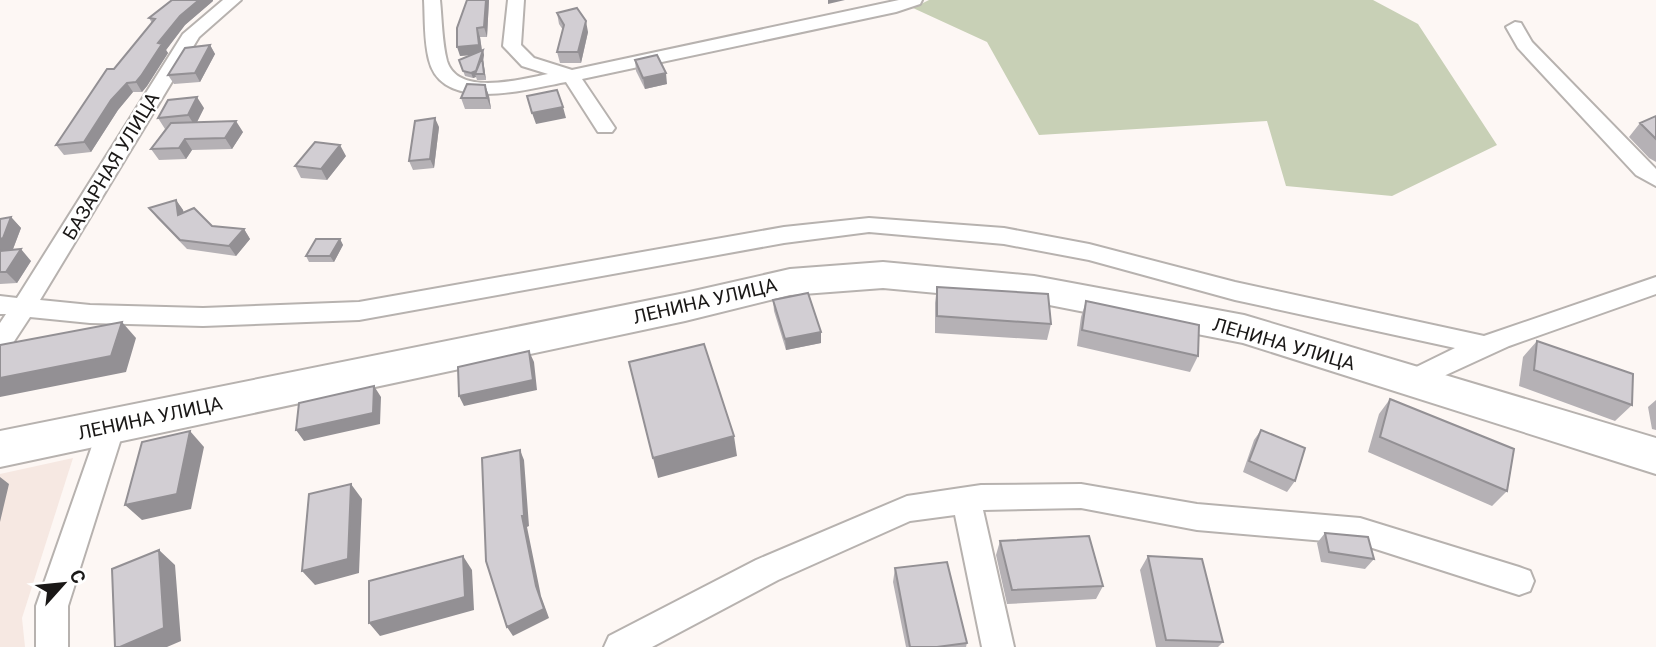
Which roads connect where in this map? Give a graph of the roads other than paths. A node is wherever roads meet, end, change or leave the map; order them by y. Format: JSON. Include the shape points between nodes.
{"nodes":[{"id":1,"x":233,"y":0,"type":"edge"},
{"id":2,"x":432,"y":0,"type":"edge"},
{"id":3,"x":516,"y":0,"type":"edge"},
{"id":4,"x":914,"y":0,"type":"edge"},
{"id":5,"x":1515,"y":27,"type":"dead end"},
{"id":6,"x":571,"y":76,"type":"junction"},
{"id":7,"x":605,"y":128,"type":"dead end"},
{"id":8,"x":1656,"y":179,"type":"edge"},
{"id":9,"x":1656,"y":285,"type":"edge"},
{"id":10,"x":0,"y":304,"type":"edge"},
{"id":11,"x":24,"y":307,"type":"junction"},
{"id":12,"x":0,"y":342,"type":"edge"},
{"id":13,"x":1487,"y":346,"type":"junction"},
{"id":14,"x":1411,"y":380,"type":"junction"},
{"id":15,"x":112,"y":426,"type":"junction"},
{"id":16,"x":0,"y":449,"type":"edge"},
{"id":17,"x":1656,"y":456,"type":"edge"},
{"id":18,"x":966,"y":500,"type":"junction"},
{"id":19,"x":1519,"y":580,"type":"dead end"},
{"id":20,"x":52,"y":647,"type":"edge"},
{"id":21,"x":620,"y":647,"type":"edge"},
{"id":22,"x":998,"y":647,"type":"edge"}],
"edges":[{"from":1,"to":11,"type":"street","name":"БАЗАРНАЯ УЛИЦА","via":[[192,34]]},
{"from":2,"to":6,"type":"street","via":[[438,61],[446,77],[469,89]]},
{"from":3,"to":6,"type":"street","via":[[512,46],[528,62]]},
{"from":4,"to":6,"type":"street"},
{"from":5,"to":8,"type":"street","via":[[1524,44]]},
{"from":6,"to":7,"type":"street"},
{"from":9,"to":13,"type":"street"},
{"from":10,"to":11,"type":"street"},
{"from":11,"to":12,"type":"street","name":"БАЗАРНАЯ УЛИЦА"},
{"from":11,"to":13,"type":"street","via":[[203,317],[359,311],[784,235],[869,225],[1004,236],[1077,250],[1235,291]]},
{"from":13,"to":14,"type":"street"},
{"from":14,"to":15,"type":"main road","name":"ЛЕНИНА УЛИЦА","via":[[1244,329],[1034,289],[883,275],[790,282]]},
{"from":14,"to":17,"type":"main road","name":"ЛЕНИНА УЛИЦА"},
{"from":15,"to":16,"type":"main road","name":"ЛЕНИНА УЛИЦА"},
{"from":15,"to":20,"type":"street","via":[[52,606]]},
{"from":18,"to":19,"type":"street","via":[[1081,496],[1197,517],[1360,531]]},
{"from":18,"to":21,"type":"street","via":[[907,509],[767,570]]},
{"from":18,"to":22,"type":"street"}]}
